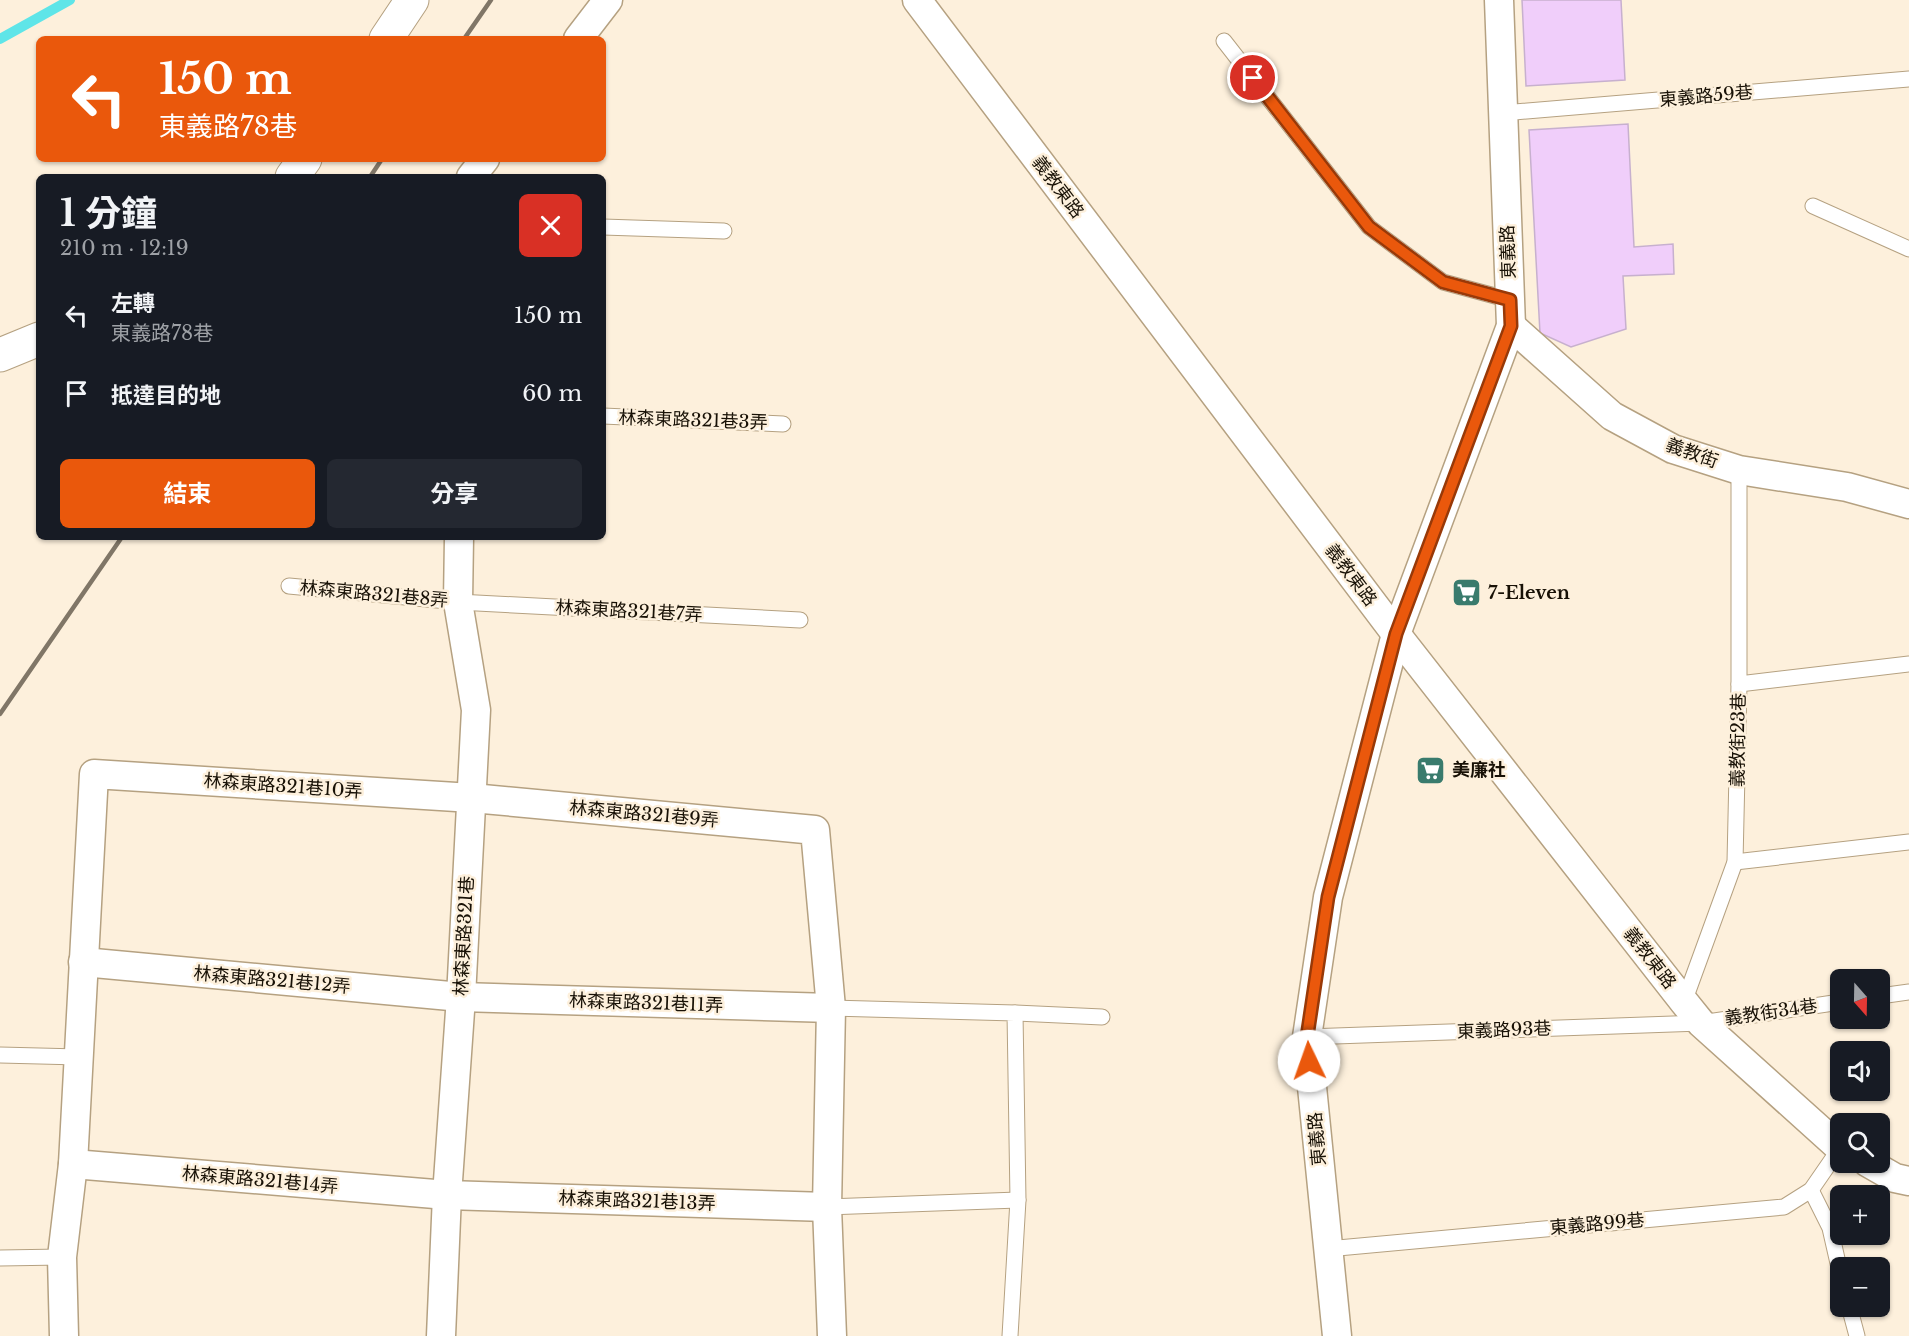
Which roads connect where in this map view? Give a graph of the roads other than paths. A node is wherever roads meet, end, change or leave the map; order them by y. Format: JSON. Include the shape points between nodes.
{"nodes":[{"id":1,"x":412,"y":0,"type":"edge"},
{"id":2,"x":608,"y":0,"type":"edge"},
{"id":3,"x":917,"y":0,"type":"edge"},
{"id":4,"x":1499,"y":0,"type":"edge"},
{"id":5,"x":388,"y":36,"type":"edge"},
{"id":6,"x":580,"y":36,"type":"edge"},
{"id":7,"x":1224,"y":41,"type":"dead end"},
{"id":8,"x":1909,"y":79,"type":"edge"},
{"id":9,"x":1503,"y":113,"type":"junction"},
{"id":10,"x":1813,"y":206,"type":"dead end"},
{"id":11,"x":606,"y":227,"type":"edge"},
{"id":12,"x":724,"y":231,"type":"dead end"},
{"id":13,"x":1909,"y":249,"type":"edge"},
{"id":14,"x":1510,"y":313,"type":"junction"},
{"id":15,"x":36,"y":340,"type":"edge"},
{"id":16,"x":0,"y":355,"type":"edge"},
{"id":17,"x":606,"y":416,"type":"edge"},
{"id":18,"x":783,"y":424,"type":"dead end"},
{"id":19,"x":1739,"y":470,"type":"junction"},
{"id":20,"x":1909,"y":504,"type":"edge"},
{"id":21,"x":459,"y":540,"type":"edge"},
{"id":22,"x":289,"y":586,"type":"dead end"},
{"id":23,"x":458,"y":602,"type":"junction"},
{"id":24,"x":800,"y":620,"type":"dead end"},
{"id":25,"x":1396,"y":634,"type":"junction"},
{"id":26,"x":1909,"y":664,"type":"edge"},
{"id":27,"x":1739,"y":684,"type":"junction"},
{"id":28,"x":472,"y":798,"type":"junction"},
{"id":29,"x":1909,"y":842,"type":"edge"},
{"id":30,"x":1735,"y":862,"type":"junction"},
{"id":31,"x":83,"y":962,"type":"junction"},
{"id":32,"x":1909,"y":992,"type":"edge"},
{"id":33,"x":1890,"y":995,"type":"edge"},
{"id":34,"x":461,"y":998,"type":"junction"},
{"id":35,"x":1830,"y":1003,"type":"edge"},
{"id":36,"x":831,"y":1008,"type":"junction"},
{"id":37,"x":1693,"y":1012,"type":"junction"},
{"id":38,"x":1015,"y":1013,"type":"junction"},
{"id":39,"x":1102,"y":1017,"type":"dead end"},
{"id":40,"x":1307,"y":1037,"type":"junction"},
{"id":41,"x":0,"y":1055,"type":"edge"},
{"id":42,"x":79,"y":1057,"type":"junction"},
{"id":43,"x":1830,"y":1139,"type":"edge"},
{"id":44,"x":1830,"y":1162,"type":"edge"},
{"id":45,"x":73,"y":1164,"type":"junction"},
{"id":46,"x":1886,"y":1173,"type":"edge"},
{"id":47,"x":1909,"y":1181,"type":"edge"},
{"id":48,"x":1811,"y":1190,"type":"junction"},
{"id":49,"x":447,"y":1195,"type":"junction"},
{"id":50,"x":1018,"y":1200,"type":"junction"},
{"id":51,"x":827,"y":1207,"type":"junction"},
{"id":52,"x":1327,"y":1249,"type":"junction"},
{"id":53,"x":62,"y":1257,"type":"junction"},
{"id":54,"x":1837,"y":1257,"type":"edge"},
{"id":55,"x":0,"y":1258,"type":"edge"},
{"id":56,"x":1852,"y":1317,"type":"edge"},
{"id":57,"x":64,"y":1336,"type":"edge"},
{"id":58,"x":441,"y":1336,"type":"edge"},
{"id":59,"x":832,"y":1336,"type":"edge"},
{"id":60,"x":1010,"y":1336,"type":"edge"},
{"id":61,"x":1337,"y":1336,"type":"edge"},
{"id":62,"x":1857,"y":1336,"type":"edge"}],
"edges":[{"from":1,"to":5,"type":"main road"},
{"from":2,"to":6,"type":"street"},
{"from":3,"to":25,"type":"street","name":"義教東路"},
{"from":4,"to":9,"type":"street","name":"東義路"},
{"from":7,"to":14,"type":"lane","via":[[1369,227],[1443,282]]},
{"from":8,"to":9,"type":"lane","name":"東義路59巷"},
{"from":9,"to":14,"type":"street","name":"東義路"},
{"from":10,"to":13,"type":"lane"},
{"from":11,"to":12,"type":"lane"},
{"from":14,"to":19,"type":"street","name":"義教街","via":[[1612,416],[1673,449]]},
{"from":14,"to":25,"type":"street","name":"東義路"},
{"from":15,"to":16,"type":"main road"},
{"from":17,"to":18,"type":"lane","name":"林森東路321巷3弄"},
{"from":19,"to":20,"type":"street","name":"義教街","via":[[1847,487]]},
{"from":19,"to":27,"type":"lane","name":"義教街23巷"},
{"from":21,"to":23,"type":"street","name":"林森東路321巷"},
{"from":22,"to":23,"type":"lane","name":"林森東路321巷8弄"},
{"from":23,"to":24,"type":"lane","name":"林森東路321巷7弄"},
{"from":23,"to":28,"type":"street","name":"林森東路321巷","via":[[476,710]]},
{"from":25,"to":37,"type":"street","name":"義教東路"},
{"from":25,"to":40,"type":"street","name":"東義路","via":[[1328,897]]},
{"from":26,"to":27,"type":"lane"},
{"from":27,"to":30,"type":"lane","name":"義教街23巷"},
{"from":28,"to":31,"type":"street","name":"林森東路321巷10弄","via":[[94,774]]},
{"from":28,"to":34,"type":"street","name":"林森東路321巷"},
{"from":28,"to":36,"type":"street","name":"林森東路321巷9弄","via":[[815,830]]},
{"from":29,"to":30,"type":"lane"},
{"from":30,"to":37,"type":"lane","name":"義教街23巷"},
{"from":31,"to":34,"type":"street","name":"林森東路321巷12弄"},
{"from":31,"to":42,"type":"street"},
{"from":32,"to":33,"type":"lane"},
{"from":34,"to":36,"type":"street","name":"林森東路321巷11弄"},
{"from":34,"to":49,"type":"street","name":"林森東路321巷"},
{"from":35,"to":37,"type":"lane","name":"義教街34巷"},
{"from":36,"to":38,"type":"lane"},
{"from":36,"to":51,"type":"street"},
{"from":37,"to":40,"type":"lane","name":"東義路93巷"},
{"from":37,"to":43,"type":"street","name":"義教東路"},
{"from":38,"to":39,"type":"lane"},
{"from":38,"to":50,"type":"lane"},
{"from":40,"to":52,"type":"street","name":"東義路"},
{"from":41,"to":42,"type":"lane"},
{"from":42,"to":45,"type":"street"},
{"from":44,"to":48,"type":"lane","name":"東義路99巷"},
{"from":45,"to":49,"type":"street","name":"林森東路321巷14弄"},
{"from":45,"to":53,"type":"street"},
{"from":46,"to":47,"type":"street"},
{"from":48,"to":52,"type":"lane","name":"東義路99巷","via":[[1784,1207]]},
{"from":48,"to":54,"type":"lane","via":[[1830,1228]]},
{"from":49,"to":51,"type":"street","name":"林森東路321巷13弄"},
{"from":49,"to":58,"type":"street","name":"林森東路321巷"},
{"from":50,"to":51,"type":"lane"},
{"from":50,"to":60,"type":"lane"},
{"from":51,"to":59,"type":"street"},
{"from":52,"to":61,"type":"street","name":"東義路"},
{"from":53,"to":55,"type":"lane"},
{"from":53,"to":57,"type":"street"},
{"from":56,"to":62,"type":"lane"}]}
